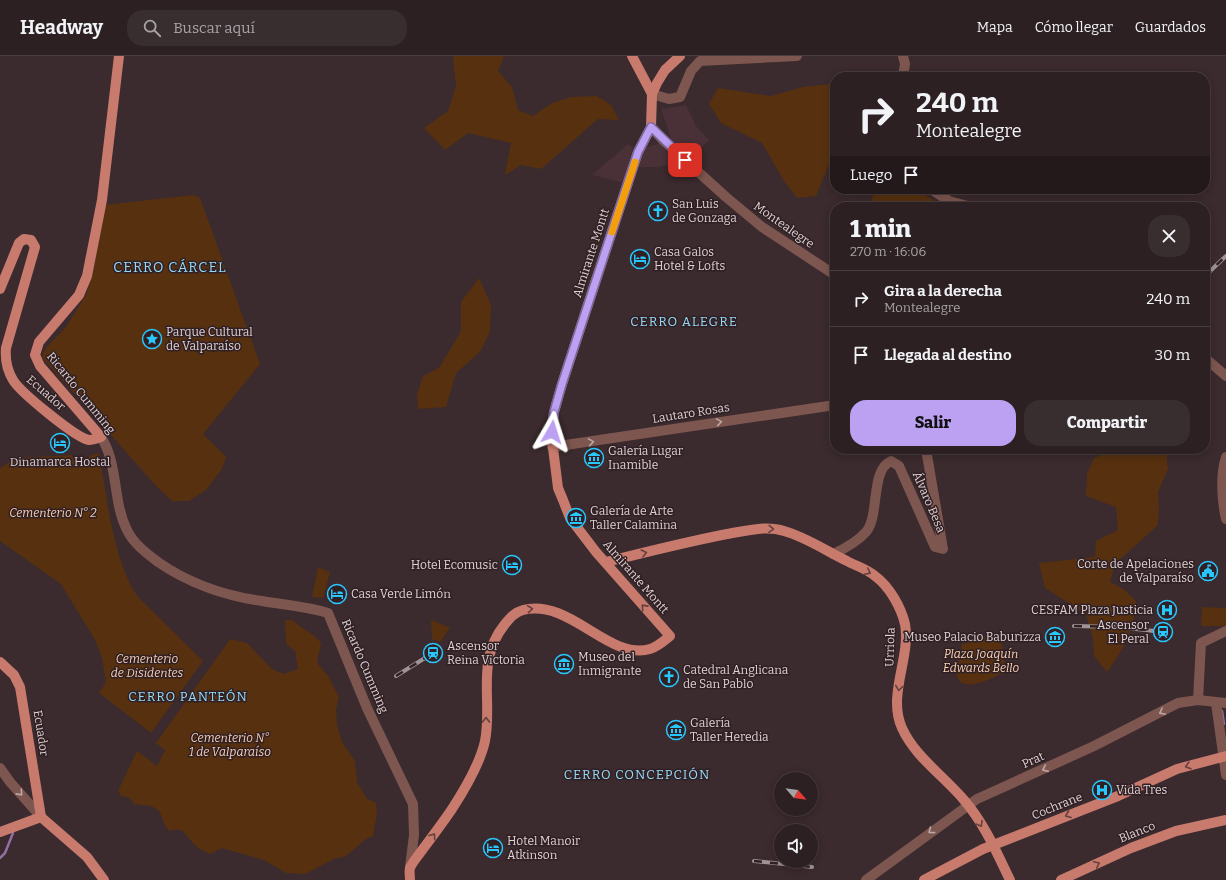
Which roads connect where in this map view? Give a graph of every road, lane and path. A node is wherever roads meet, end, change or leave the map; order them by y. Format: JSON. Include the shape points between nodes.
{"nodes":[{"id":1,"x":119,"y":56,"type":"edge"},
{"id":2,"x":632,"y":56,"type":"edge"},
{"id":3,"x":680,"y":56,"type":"edge"},
{"id":4,"x":797,"y":56,"type":"edge"},
{"id":5,"x":902,"y":56,"type":"edge"},
{"id":6,"x":904,"y":72,"type":"edge"},
{"id":7,"x":652,"y":94,"type":"junction"},
{"id":8,"x":651,"y":127,"type":"junction"},
{"id":9,"x":938,"y":194,"type":"edge"},
{"id":10,"x":953,"y":202,"type":"edge"},
{"id":11,"x":830,"y":272,"type":"edge"},
{"id":12,"x":0,"y":289,"type":"edge"},
{"id":13,"x":1210,"y":362,"type":"edge"},
{"id":14,"x":1226,"y":376,"type":"edge"},
{"id":15,"x":830,"y":406,"type":"edge"},
{"id":16,"x":101,"y":437,"type":"junction"},
{"id":17,"x":552,"y":447,"type":"junction"},
{"id":18,"x":927,"y":454,"type":"edge"},
{"id":19,"x":1226,"y":457,"type":"edge"},
{"id":20,"x":1226,"y":519,"type":"edge"},
{"id":21,"x":833,"y":554,"type":"junction"},
{"id":22,"x":606,"y":562,"type":"junction"},
{"id":23,"x":1226,"y":631,"type":"edge"},
{"id":24,"x":0,"y":662,"type":"edge"},
{"id":25,"x":1198,"y":700,"type":"junction"},
{"id":26,"x":1221,"y":703,"type":"edge"},
{"id":27,"x":1225,"y":756,"type":"edge"},
{"id":28,"x":0,"y":768,"type":"edge"},
{"id":29,"x":1226,"y":775,"type":"edge"},
{"id":30,"x":968,"y":804,"type":"junction"},
{"id":31,"x":41,"y":816,"type":"junction"},
{"id":32,"x":1226,"y":820,"type":"edge"},
{"id":33,"x":0,"y":832,"type":"edge"},
{"id":34,"x":993,"y":845,"type":"junction"},
{"id":35,"x":410,"y":867,"type":"junction"},
{"id":36,"x":104,"y":880,"type":"edge"},
{"id":37,"x":410,"y":880,"type":"edge"},
{"id":38,"x":866,"y":880,"type":"edge"},
{"id":39,"x":924,"y":880,"type":"edge"},
{"id":40,"x":1010,"y":880,"type":"edge"},
{"id":41,"x":1061,"y":880,"type":"edge"}],
"edges":[{"from":1,"to":16,"type":"main road","name":"Ricardo Cumming","via":[[102,200],[87,276],[79,295],[39,342],[35,355],[40,366]]},
{"from":2,"to":7,"type":"main road"},
{"from":3,"to":7,"type":"main road","via":[[665,70]]},
{"from":4,"to":7,"type":"street","via":[[700,62],[691,71],[680,97],[669,99]]},
{"from":5,"to":6,"type":"street","via":[[905,64]]},
{"from":7,"to":8,"type":"main road","name":"Almirante Montt"},
{"from":8,"to":11,"type":"street","name":"Montealegre","via":[[762,227]]},
{"from":8,"to":17,"type":"main road","name":"Almirante Montt","via":[[638,152],[562,384],[554,412]]},
{"from":9,"to":10,"type":"street"},
{"from":12,"to":16,"type":"main road","name":"Ecuador","via":[[19,243],[24,239],[31,240],[35,248],[6,348],[10,374],[23,393],[72,431],[89,440]]},
{"from":13,"to":14,"type":"street"},
{"from":17,"to":15,"type":"street","name":"Lautaro Rosas","one_way":true},
{"from":16,"to":35,"type":"street","name":"Ricardo Cumming","via":[[110,458],[126,527],[139,547],[153,558],[172,572],[216,590],[328,613],[367,708],[413,804],[414,835]]},
{"from":17,"to":22,"type":"main road","name":"Almirante Montt","via":[[558,488],[570,518]]},
{"from":18,"to":21,"type":"street","name":"Álvaro Besa","via":[[942,549],[935,547],[900,466],[891,461],[885,463],[882,470],[876,488],[872,522],[866,532]]},
{"from":19,"to":20,"type":"street","via":[[1223,479]]},
{"from":22,"to":21,"type":"main road","name":"Urriola","one_way":true,"via":[[757,529],[784,530]]},
{"from":21,"to":30,"type":"main road","name":"Urriola","one_way":true,"via":[[874,574],[884,583],[898,605],[905,624],[904,658],[897,713],[902,728],[917,750]]},
{"from":35,"to":22,"type":"main road","name":"Almirante Montt","one_way":true,"via":[[453,807],[476,766],[486,729],[487,663],[491,647],[513,615],[533,608],[562,614],[615,644],[631,649],[649,649],[670,636]]},
{"from":23,"to":25,"type":"street","via":[[1201,643]]},
{"from":24,"to":31,"type":"main road","name":"Ecuador","via":[[14,675],[20,687]]},
{"from":25,"to":26,"type":"street","name":"Prat"},
{"from":25,"to":30,"type":"street","name":"Prat","one_way":true,"via":[[1178,703],[1094,746]]},
{"from":26,"to":27,"type":"street"},
{"from":27,"to":29,"type":"street"},
{"from":27,"to":34,"type":"main road","name":"Cochrane","one_way":true,"via":[[1177,769],[1118,796]]},
{"from":28,"to":31,"type":"street","one_way":true},
{"from":30,"to":34,"type":"main road","name":"Urriola","one_way":true},
{"from":30,"to":38,"type":"street","name":"Prat","one_way":true},
{"from":31,"to":33,"type":"main road"},
{"from":31,"to":36,"type":"main road","via":[[87,857]]},
{"from":41,"to":32,"type":"main road","name":"Blanco","one_way":true,"via":[[1176,831]]},
{"from":34,"to":39,"type":"main road","name":"Cochrane"},
{"from":34,"to":40,"type":"main road","name":"Urriola"},
{"from":35,"to":37,"type":"main road"}]}
